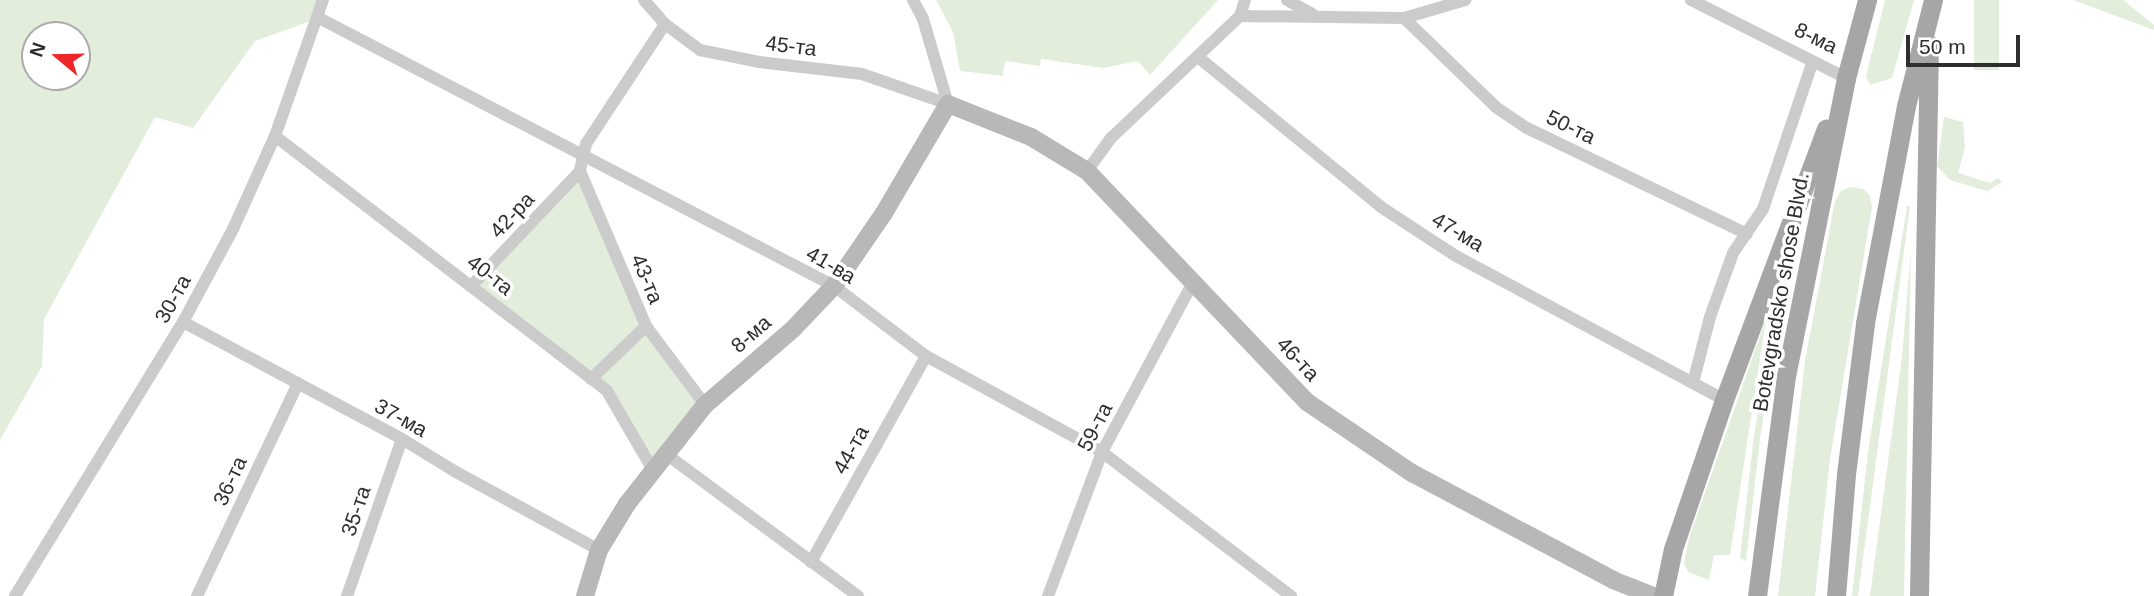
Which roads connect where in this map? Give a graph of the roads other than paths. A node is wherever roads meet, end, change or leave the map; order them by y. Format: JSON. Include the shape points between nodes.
{"nodes":[{"id":1,"x":323,"y":0,"type":"edge"},
{"id":2,"x":644,"y":0,"type":"edge"},
{"id":3,"x":913,"y":0,"type":"edge"},
{"id":4,"x":1245,"y":0,"type":"edge"},
{"id":5,"x":1287,"y":0,"type":"edge"},
{"id":6,"x":1465,"y":0,"type":"edge"},
{"id":7,"x":1691,"y":0,"type":"edge"},
{"id":8,"x":1867,"y":0,"type":"edge"},
{"id":9,"x":1931,"y":5,"type":"edge"},
{"id":10,"x":1240,"y":16,"type":"junction"},
{"id":11,"x":1316,"y":16,"type":"junction"},
{"id":12,"x":319,"y":18,"type":"junction"},
{"id":13,"x":1405,"y":18,"type":"junction"},
{"id":14,"x":665,"y":24,"type":"junction"},
{"id":15,"x":1198,"y":57,"type":"junction"},
{"id":16,"x":1812,"y":63,"type":"junction"},
{"id":17,"x":1846,"y":78,"type":"junction"},
{"id":18,"x":948,"y":104,"type":"junction"},
{"id":19,"x":275,"y":136,"type":"junction"},
{"id":20,"x":582,"y":156,"type":"junction"},
{"id":21,"x":580,"y":171,"type":"junction"},
{"id":22,"x":1087,"y":171,"type":"junction"},
{"id":23,"x":1747,"y":233,"type":"junction"},
{"id":24,"x":1194,"y":282,"type":"junction"},
{"id":25,"x":471,"y":285,"type":"junction"},
{"id":26,"x":834,"y":286,"type":"junction"},
{"id":27,"x":183,"y":322,"type":"junction"},
{"id":28,"x":646,"y":326,"type":"junction"},
{"id":29,"x":926,"y":356,"type":"junction"},
{"id":30,"x":591,"y":379,"type":"junction"},
{"id":31,"x":298,"y":383,"type":"junction"},
{"id":32,"x":1693,"y":383,"type":"junction"},
{"id":33,"x":1724,"y":400,"type":"junction"},
{"id":34,"x":705,"y":405,"type":"junction"},
{"id":35,"x":402,"y":439,"type":"junction"},
{"id":36,"x":1102,"y":452,"type":"junction"},
{"id":37,"x":666,"y":454,"type":"junction"},
{"id":38,"x":653,"y":470,"type":"junction"},
{"id":39,"x":599,"y":550,"type":"junction"},
{"id":40,"x":811,"y":562,"type":"junction"},
{"id":41,"x":15,"y":596,"type":"edge"},
{"id":42,"x":197,"y":596,"type":"edge"},
{"id":43,"x":347,"y":596,"type":"edge"},
{"id":44,"x":585,"y":596,"type":"edge"},
{"id":45,"x":858,"y":596,"type":"edge"},
{"id":46,"x":1048,"y":596,"type":"edge"},
{"id":47,"x":1291,"y":596,"type":"edge"},
{"id":48,"x":1653,"y":596,"type":"edge"},
{"id":49,"x":1663,"y":596,"type":"edge"},
{"id":50,"x":1758,"y":596,"type":"edge"},
{"id":51,"x":1836,"y":596,"type":"edge"},
{"id":52,"x":1919,"y":596,"type":"edge"}],
"edges":[{"from":1,"to":12,"type":"street","name":"30-та"},
{"from":2,"to":14,"type":"street","name":"45-та"},
{"from":3,"to":18,"type":"street"},
{"from":4,"to":10,"type":"street"},
{"from":5,"to":11,"type":"street"},
{"from":6,"to":13,"type":"street"},
{"from":7,"to":16,"type":"street","name":"8-ма"},
{"from":8,"to":17,"type":"main road","name":"Botevgradsko shose Blvd."},
{"from":9,"to":51,"type":"main road","via":[[1906,106],[1865,323]]},
{"from":9,"to":52,"type":"main road"},
{"from":10,"to":11,"type":"street"},
{"from":10,"to":15,"type":"street"},
{"from":11,"to":13,"type":"street"},
{"from":12,"to":19,"type":"street","name":"30-та"},
{"from":12,"to":20,"type":"street","name":"41-ва"},
{"from":13,"to":23,"type":"street","name":"50-та","via":[[1497,108],[1527,128]]},
{"from":14,"to":18,"type":"street","name":"45-та","via":[[700,50],[862,74]]},
{"from":14,"to":20,"type":"street"},
{"from":15,"to":22,"type":"street","via":[[1111,138]]},
{"from":15,"to":32,"type":"street","name":"47-ма","via":[[1381,207],[1456,256]]},
{"from":16,"to":17,"type":"street","name":"8-ма"},
{"from":16,"to":23,"type":"street","via":[[1763,209]]},
{"from":17,"to":33,"type":"main road"},
{"from":17,"to":50,"type":"main road","name":"Botevgradsko shose Blvd.","via":[[1786,376]]},
{"from":18,"to":22,"type":"street","name":"46-та","via":[[1031,137]]},
{"from":18,"to":26,"type":"street","name":"8-ма","via":[[884,213]]},
{"from":19,"to":25,"type":"street","name":"40-та"},
{"from":19,"to":27,"type":"street","name":"30-та","via":[[233,229]]},
{"from":20,"to":21,"type":"street"},
{"from":20,"to":26,"type":"street","name":"41-ва"},
{"from":21,"to":25,"type":"street","name":"42-ра"},
{"from":21,"to":28,"type":"street","name":"43-та"},
{"from":22,"to":24,"type":"street","name":"46-та"},
{"from":23,"to":32,"type":"street","via":[[1733,253]]},
{"from":24,"to":36,"type":"street","name":"59-та"},
{"from":24,"to":48,"type":"street","name":"46-та","via":[[1318,410],[1412,473],[1613,580]]},
{"from":25,"to":30,"type":"street","name":"40-та"},
{"from":26,"to":29,"type":"street","name":"41-ва"},
{"from":26,"to":34,"type":"street","name":"8-ма","via":[[793,329]]},
{"from":27,"to":31,"type":"street","name":"37-ма"},
{"from":27,"to":41,"type":"street","name":"30-та"},
{"from":28,"to":30,"type":"street"},
{"from":28,"to":34,"type":"street","name":"43-та"},
{"from":29,"to":36,"type":"street","name":"41-ва"},
{"from":29,"to":40,"type":"street","name":"44-та"},
{"from":30,"to":38,"type":"street","name":"40-та","via":[[607,391]]},
{"from":31,"to":35,"type":"street","name":"37-ма"},
{"from":31,"to":42,"type":"street","name":"36-та"},
{"from":32,"to":33,"type":"street","name":"47-ма"},
{"from":33,"to":49,"type":"main road","via":[[1673,548]]},
{"from":34,"to":37,"type":"street","name":"8-ма"},
{"from":35,"to":39,"type":"street","name":"37-ма"},
{"from":35,"to":43,"type":"street","name":"35-та"},
{"from":36,"to":46,"type":"street","name":"59-та"},
{"from":36,"to":47,"type":"street","name":"41-ва"},
{"from":37,"to":38,"type":"street","name":"8-ма"},
{"from":37,"to":40,"type":"street"},
{"from":38,"to":39,"type":"street","name":"8-ма"},
{"from":39,"to":44,"type":"street","name":"8-ма"},
{"from":40,"to":45,"type":"street"}]}
